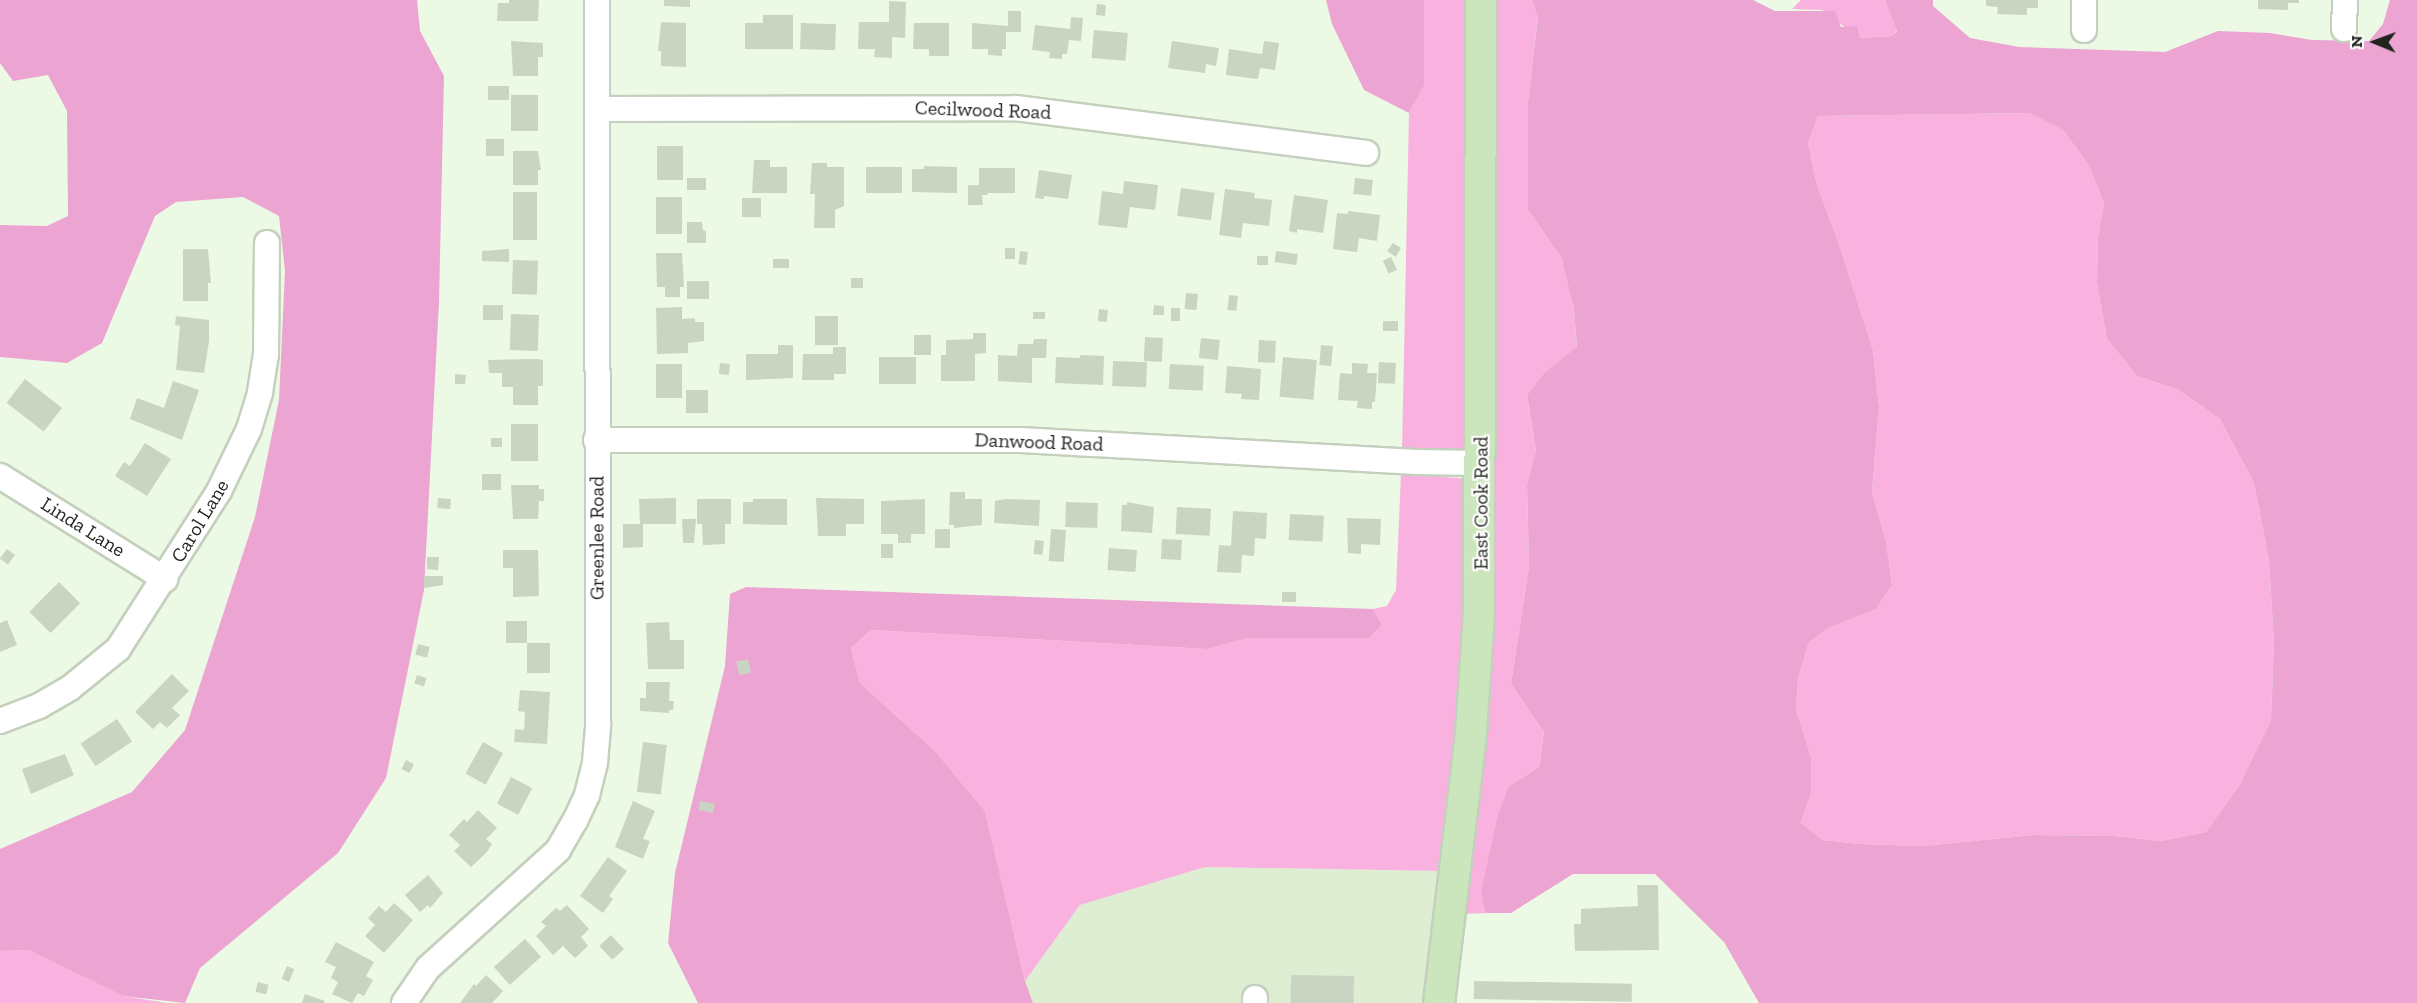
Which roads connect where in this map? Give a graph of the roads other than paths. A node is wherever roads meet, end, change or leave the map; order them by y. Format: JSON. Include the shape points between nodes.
{"nodes":[{"id":1,"x":597,"y":0,"type":"edge"},
{"id":2,"x":1481,"y":0,"type":"edge"},
{"id":3,"x":2084,"y":0,"type":"edge"},
{"id":4,"x":2345,"y":0,"type":"edge"},
{"id":5,"x":2344,"y":29,"type":"dead end"},
{"id":6,"x":2084,"y":30,"type":"dead end"},
{"id":7,"x":597,"y":108,"type":"junction"},
{"id":8,"x":1366,"y":153,"type":"dead end"},
{"id":9,"x":267,"y":243,"type":"dead end"},
{"id":10,"x":596,"y":440,"type":"junction"},
{"id":11,"x":1481,"y":463,"type":"junction"},
{"id":12,"x":0,"y":476,"type":"edge"},
{"id":13,"x":165,"y":579,"type":"junction"},
{"id":14,"x":0,"y":721,"type":"edge"},
{"id":15,"x":404,"y":1003,"type":"edge"},
{"id":16,"x":1438,"y":1003,"type":"edge"}],
"edges":[{"from":1,"to":7,"type":"street","name":"Greenlee Road"},
{"from":2,"to":11,"type":"main road","name":"East Cook Road"},
{"from":3,"to":6,"type":"street"},
{"from":4,"to":5,"type":"street"},
{"from":7,"to":8,"type":"street","name":"Cecilwood Road","via":[[1016,108]]},
{"from":7,"to":10,"type":"street","name":"Greenlee Road"},
{"from":9,"to":13,"type":"street","name":"Carol Lane","via":[[266,355],[249,429],[219,491]]},
{"from":10,"to":11,"type":"street","name":"Danwood Road","via":[[1021,440]]},
{"from":10,"to":15,"type":"street","name":"Greenlee Road","via":[[598,724],[596,762],[587,795],[558,850],[450,946],[428,968]]},
{"from":11,"to":16,"type":"main road","name":"East Cook Road","via":[[1475,683]]},
{"from":12,"to":13,"type":"street","name":"Linda Lane"},
{"from":13,"to":14,"type":"street","name":"Carol Lane","via":[[118,649],[96,669],[39,706]]}]}
